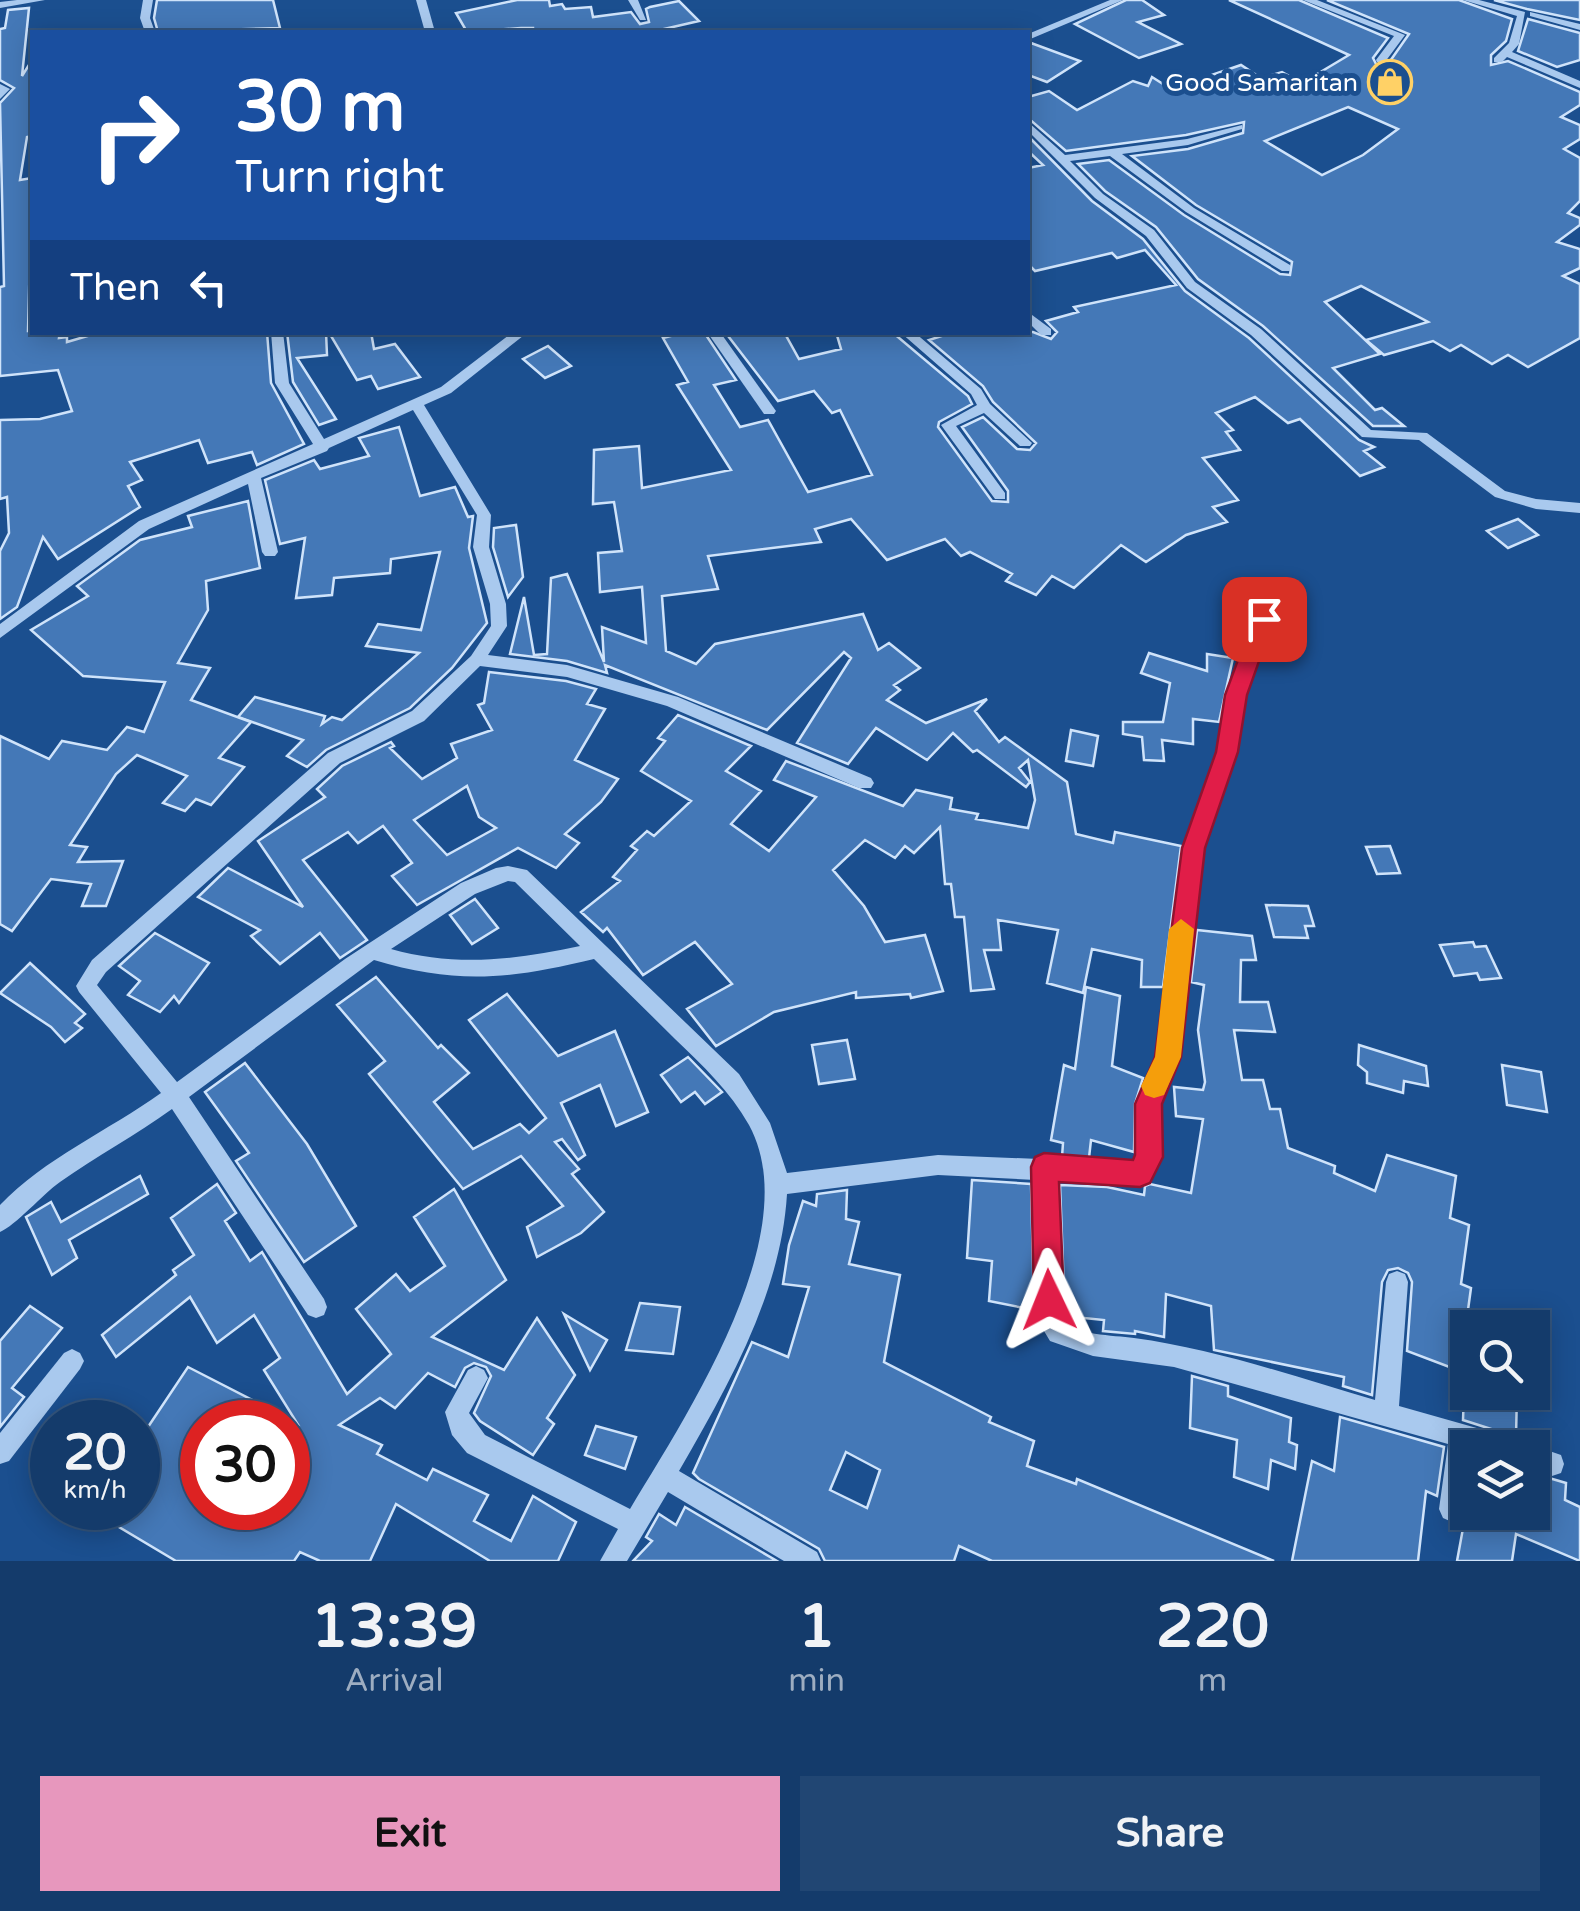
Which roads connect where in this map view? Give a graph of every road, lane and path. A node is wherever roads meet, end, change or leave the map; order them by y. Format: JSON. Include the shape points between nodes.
{"nodes":[{"id":1,"x":40,"y":0,"type":"edge"},
{"id":2,"x":148,"y":0,"type":"edge"},
{"id":3,"x":421,"y":0,"type":"edge"},
{"id":4,"x":633,"y":0,"type":"edge"},
{"id":5,"x":1118,"y":0,"type":"edge"},
{"id":6,"x":1308,"y":0,"type":"edge"},
{"id":7,"x":1468,"y":0,"type":"edge"},
{"id":8,"x":0,"y":4,"type":"edge"},
{"id":9,"x":1551,"y":4,"type":"dead end"},
{"id":10,"x":1528,"y":14,"type":"junction"},
{"id":11,"x":643,"y":18,"type":"dead end"},
{"id":12,"x":1580,"y":27,"type":"edge"},
{"id":13,"x":149,"y":30,"type":"edge"},
{"id":14,"x":429,"y":30,"type":"edge"},
{"id":15,"x":1030,"y":36,"type":"edge"},
{"id":16,"x":1380,"y":60,"type":"dead end"},
{"id":17,"x":1580,"y":85,"type":"edge"},
{"id":18,"x":0,"y":87,"type":"edge"},
{"id":19,"x":0,"y":96,"type":"edge"},
{"id":20,"x":1030,"y":127,"type":"edge"},
{"id":21,"x":1238,"y":127,"type":"dead end"},
{"id":22,"x":1111,"y":151,"type":"junction"},
{"id":23,"x":1062,"y":159,"type":"junction"},
{"id":24,"x":1286,"y":268,"type":"dead end"},
{"id":25,"x":1030,"y":318,"type":"edge"},
{"id":26,"x":1046,"y":332,"type":"dead end"},
{"id":27,"x":277,"y":335,"type":"edge"},
{"id":28,"x":518,"y":335,"type":"edge"},
{"id":29,"x":715,"y":335,"type":"edge"},
{"id":30,"x":910,"y":335,"type":"edge"},
{"id":31,"x":417,"y":405,"type":"junction"},
{"id":32,"x":985,"y":407,"type":"junction"},
{"id":33,"x":769,"y":411,"type":"dead end"},
{"id":34,"x":1025,"y":444,"type":"dead end"},
{"id":35,"x":322,"y":448,"type":"junction"},
{"id":36,"x":253,"y":476,"type":"junction"},
{"id":37,"x":1000,"y":496,"type":"dead end"},
{"id":38,"x":1580,"y":508,"type":"edge"},
{"id":39,"x":270,"y":552,"type":"dead end"},
{"id":40,"x":1264,"y":619,"type":"dead end"},
{"id":41,"x":0,"y":632,"type":"edge"},
{"id":42,"x":477,"y":660,"type":"junction"},
{"id":43,"x":865,"y":782,"type":"dead end"},
{"id":44,"x":594,"y":951,"type":"junction"},
{"id":45,"x":374,"y":952,"type":"junction"},
{"id":46,"x":175,"y":1095,"type":"junction"},
{"id":47,"x":1044,"y":1167,"type":"junction"},
{"id":48,"x":777,"y":1184,"type":"junction"},
{"id":49,"x":0,"y":1221,"type":"edge"},
{"id":50,"x":1396,"y":1282,"type":"dead end"},
{"id":51,"x":316,"y":1307,"type":"dead end"},
{"id":52,"x":72,"y":1361,"type":"dead end"},
{"id":53,"x":476,"y":1378,"type":"dead end"},
{"id":54,"x":1386,"y":1414,"type":"junction"},
{"id":55,"x":1450,"y":1431,"type":"edge"},
{"id":56,"x":0,"y":1452,"type":"edge"},
{"id":57,"x":662,"y":1475,"type":"junction"},
{"id":58,"x":634,"y":1524,"type":"junction"},
{"id":59,"x":613,"y":1561,"type":"edge"},
{"id":60,"x":808,"y":1561,"type":"edge"}],
"edges":[{"from":1,"to":8,"type":"street"},
{"from":2,"to":13,"type":"street"},
{"from":3,"to":14,"type":"street"},
{"from":4,"to":11,"type":"street"},
{"from":5,"to":15,"type":"street"},
{"from":6,"to":16,"type":"street","via":[[1400,35]]},
{"from":7,"to":10,"type":"street"},
{"from":9,"to":10,"type":"street"},
{"from":10,"to":12,"type":"street"},
{"from":10,"to":17,"type":"street","via":[[1502,57]]},
{"from":18,"to":19,"type":"street"},
{"from":20,"to":23,"type":"street"},
{"from":21,"to":22,"type":"street","via":[[1193,141]]},
{"from":22,"to":23,"type":"street"},
{"from":22,"to":24,"type":"street","via":[[1190,210]]},
{"from":23,"to":38,"type":"street","via":[[1150,234],[1191,285],[1256,332],[1367,434],[1422,436],[1500,494]]},
{"from":25,"to":26,"type":"street"},
{"from":27,"to":35,"type":"street","via":[[282,384]]},
{"from":28,"to":31,"type":"street"},
{"from":29,"to":33,"type":"street"},
{"from":30,"to":32,"type":"street"},
{"from":31,"to":35,"type":"street"},
{"from":31,"to":42,"type":"street","via":[[484,514],[481,546],[499,626]]},
{"from":32,"to":34,"type":"street"},
{"from":32,"to":37,"type":"street","via":[[948,424]]},
{"from":35,"to":36,"type":"street"},
{"from":36,"to":39,"type":"street"},
{"from":36,"to":41,"type":"street","via":[[144,525]]},
{"from":40,"to":47,"type":"street","via":[[1194,848],[1168,1057],[1149,1104],[1145,1168],[1140,1174]]},
{"from":42,"to":43,"type":"street","via":[[568,671],[672,701]]},
{"from":42,"to":46,"type":"street","via":[[418,716],[322,768],[88,978],[89,995]]},
{"from":44,"to":45,"type":"street","via":[[484,973]]},
{"from":44,"to":45,"type":"street","via":[[512,872],[487,880]]},
{"from":44,"to":48,"type":"street","via":[[732,1081],[760,1121]]},
{"from":45,"to":46,"type":"street"},
{"from":46,"to":49,"type":"street","via":[[43,1178]]},
{"from":46,"to":51,"type":"street"},
{"from":47,"to":48,"type":"street","via":[[938,1165]]},
{"from":47,"to":54,"type":"street","via":[[1050,1320],[1058,1332],[1174,1355]]},
{"from":48,"to":57,"type":"street","via":[[776,1225],[756,1298]]},
{"from":50,"to":54,"type":"street"},
{"from":52,"to":56,"type":"street"},
{"from":53,"to":58,"type":"street","via":[[457,1412],[476,1444]]},
{"from":54,"to":55,"type":"street"},
{"from":57,"to":58,"type":"street"},
{"from":57,"to":60,"type":"street"},
{"from":58,"to":59,"type":"street"}]}
